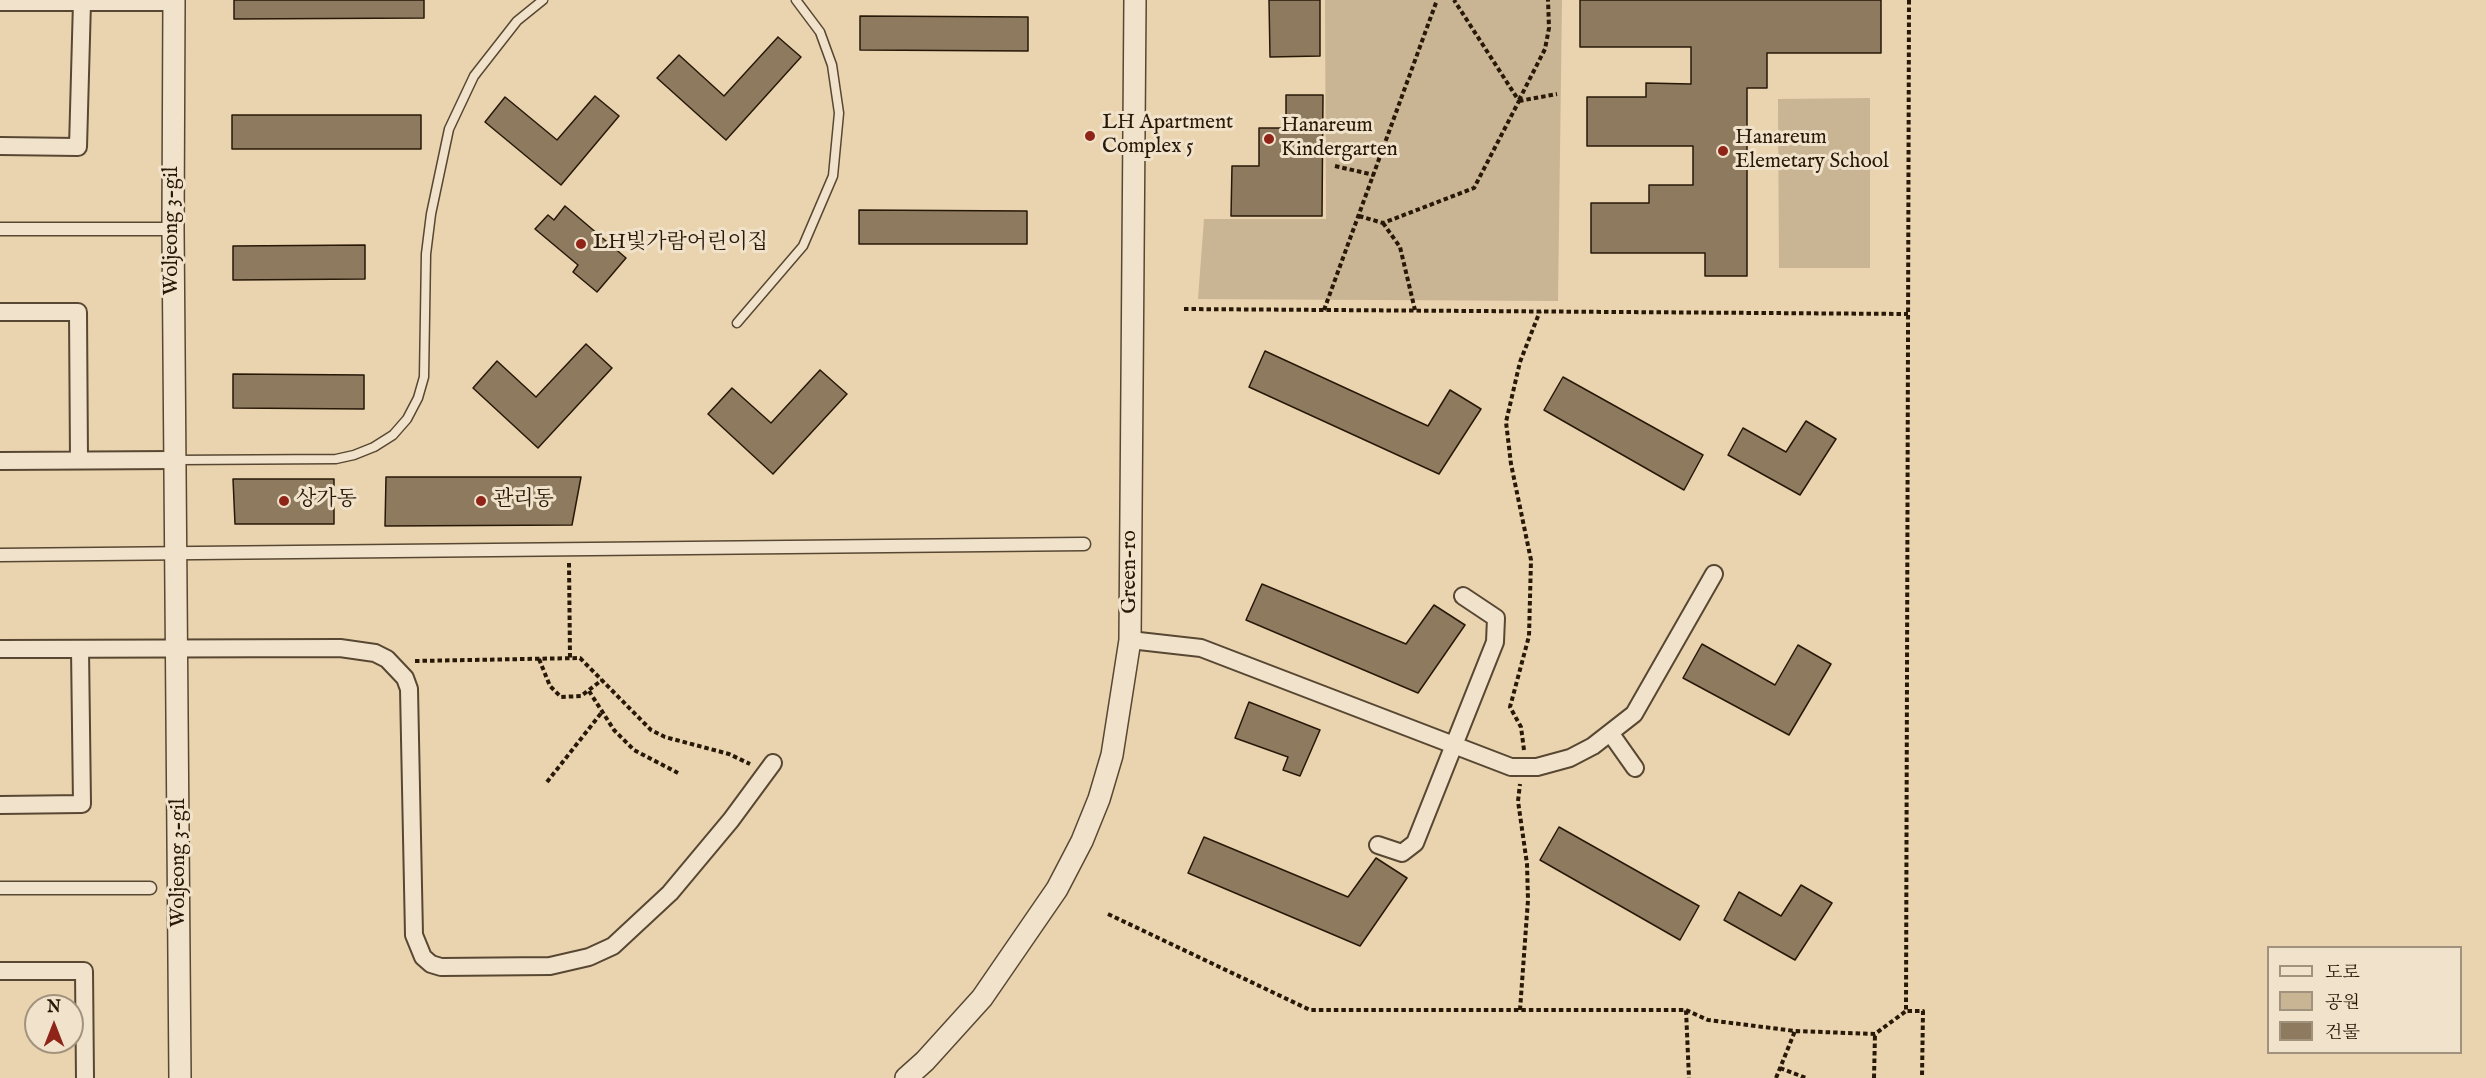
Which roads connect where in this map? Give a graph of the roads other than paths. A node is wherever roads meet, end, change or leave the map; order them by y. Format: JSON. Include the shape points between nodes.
{"nodes":[{"id":1,"x":543,"y":0,"type":"edge"},
{"id":2,"x":796,"y":0,"type":"edge"},
{"id":3,"x":1135,"y":0,"type":"edge"},
{"id":4,"x":174,"y":1,"type":"edge"},
{"id":5,"x":0,"y":2,"type":"edge"},
{"id":6,"x":82,"y":2,"type":"junction"},
{"id":7,"x":0,"y":146,"type":"edge"},
{"id":8,"x":0,"y":229,"type":"edge"},
{"id":9,"x":173,"y":229,"type":"junction"},
{"id":10,"x":0,"y":312,"type":"edge"},
{"id":11,"x":737,"y":323,"type":"dead end"},
{"id":12,"x":79,"y":460,"type":"junction"},
{"id":13,"x":175,"y":460,"type":"junction"},
{"id":14,"x":0,"y":461,"type":"edge"},
{"id":15,"x":1083,"y":544,"type":"dead end"},
{"id":16,"x":0,"y":555,"type":"edge"},
{"id":17,"x":176,"y":555,"type":"junction"},
{"id":18,"x":1714,"y":574,"type":"dead end"},
{"id":19,"x":1463,"y":596,"type":"dead end"},
{"id":20,"x":1130,"y":640,"type":"junction"},
{"id":21,"x":0,"y":649,"type":"edge"},
{"id":22,"x":80,"y":649,"type":"junction"},
{"id":23,"x":179,"y":649,"type":"junction"},
{"id":24,"x":1611,"y":734,"type":"junction"},
{"id":25,"x":1454,"y":747,"type":"junction"},
{"id":26,"x":770,"y":767,"type":"road end"},
{"id":27,"x":1635,"y":768,"type":"dead end"},
{"id":28,"x":0,"y":806,"type":"edge"},
{"id":29,"x":1378,"y":845,"type":"dead end"},
{"id":30,"x":0,"y":888,"type":"edge"},
{"id":31,"x":150,"y":888,"type":"dead end"},
{"id":32,"x":0,"y":971,"type":"edge"},
{"id":33,"x":85,"y":1078,"type":"edge"},
{"id":34,"x":180,"y":1078,"type":"edge"},
{"id":35,"x":906,"y":1078,"type":"edge"}],
"edges":[{"from":1,"to":13,"type":"lane","via":[[517,21],[474,76],[449,129],[430,214],[424,377],[418,399],[406,419],[393,435],[374,447],[336,459]]},
{"from":2,"to":11,"type":"lane","via":[[820,32],[832,65],[838,113],[833,176],[803,246]]},
{"from":3,"to":20,"type":"street","name":"Green-ro"},
{"from":4,"to":6,"type":"street","name":"Woljeong 3-gil"},
{"from":4,"to":9,"type":"street","name":"Woljeong 3-gil"},
{"from":5,"to":6,"type":"street","name":"Woljeong 3-gil"},
{"from":6,"to":7,"type":"street","via":[[78,147]]},
{"from":8,"to":9,"type":"street"},
{"from":9,"to":13,"type":"street","name":"Woljeong 3-gil"},
{"from":10,"to":12,"type":"street","via":[[78,312]]},
{"from":12,"to":13,"type":"street"},
{"from":12,"to":14,"type":"street"},
{"from":13,"to":17,"type":"street","name":"Woljeong 3-gil"},
{"from":15,"to":17,"type":"street"},
{"from":16,"to":17,"type":"street"},
{"from":17,"to":23,"type":"street","name":"Woljeong 3-gil"},
{"from":18,"to":24,"type":"street","via":[[1634,714]]},
{"from":19,"to":25,"type":"street","via":[[1496,618],[1495,642]]},
{"from":20,"to":25,"type":"street","via":[[1201,648]]},
{"from":20,"to":35,"type":"street","name":"Green-ro","via":[[1112,755],[1082,841],[1051,898],[982,998]]},
{"from":21,"to":22,"type":"street"},
{"from":22,"to":23,"type":"street"},
{"from":22,"to":28,"type":"street","via":[[82,804]]},
{"from":23,"to":26,"type":"street","via":[[355,649],[375,653],[405,678],[411,707],[414,935],[417,948],[431,964],[441,967],[550,966],[590,957],[613,946],[670,893]]},
{"from":23,"to":34,"type":"street","name":"Woljeong 3-gil"},
{"from":24,"to":25,"type":"street","via":[[1570,758],[1538,767],[1510,767]]},
{"from":24,"to":27,"type":"street"},
{"from":25,"to":29,"type":"street","via":[[1415,843],[1402,853]]},
{"from":30,"to":31,"type":"street"},
{"from":32,"to":33,"type":"street","via":[[84,971]]}]}
